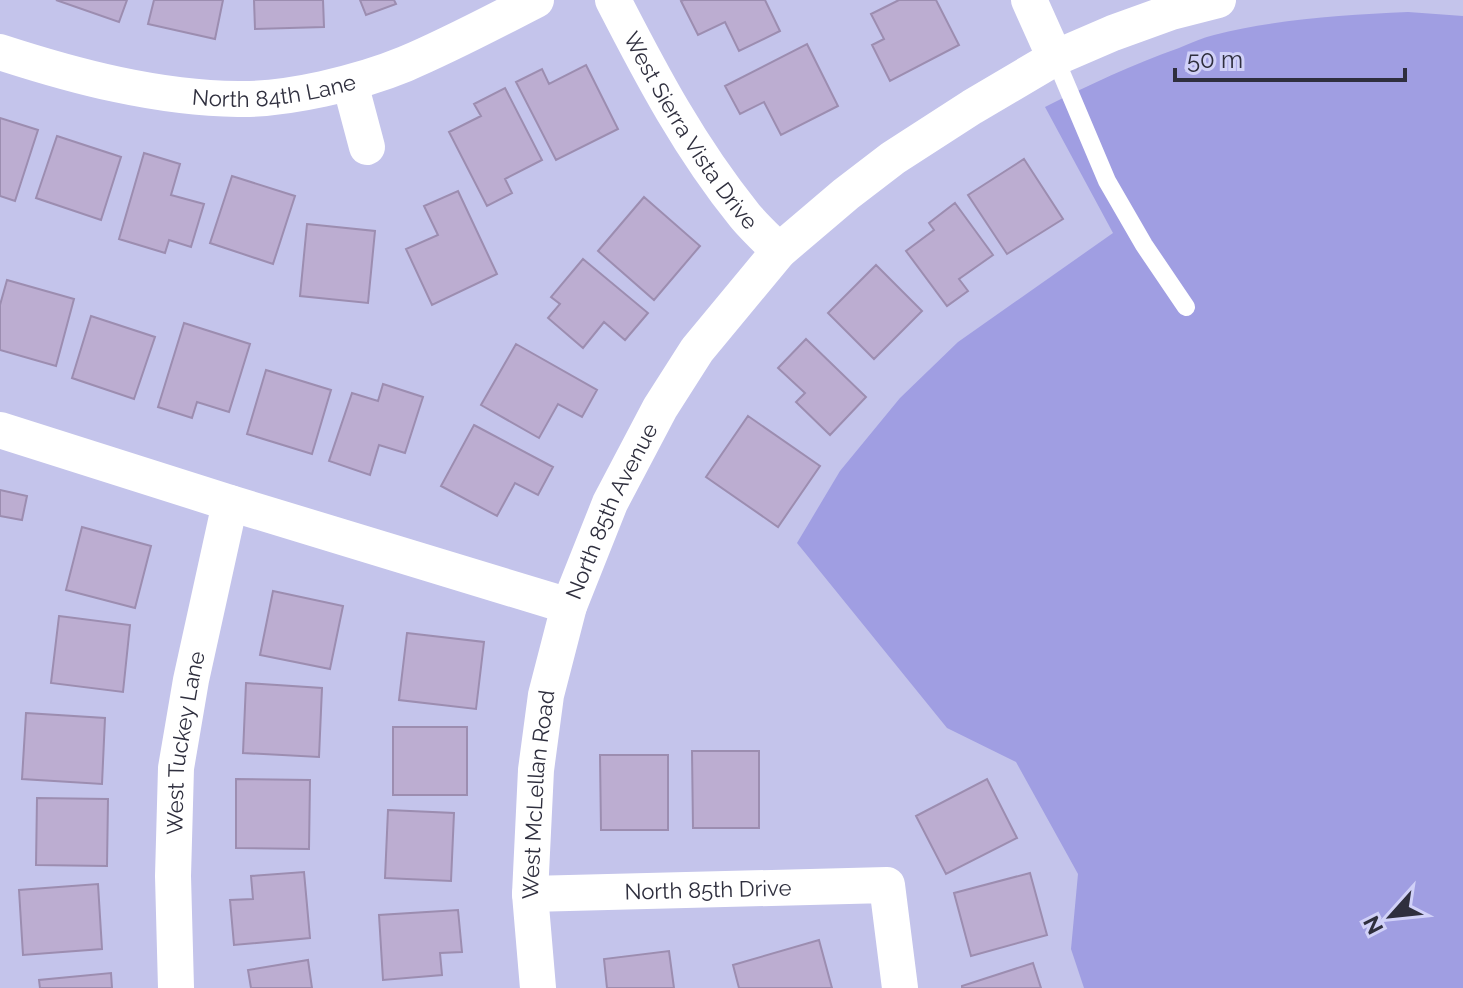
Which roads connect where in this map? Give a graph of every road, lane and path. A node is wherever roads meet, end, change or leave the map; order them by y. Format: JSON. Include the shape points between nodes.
{"nodes":[{"id":1,"x":536,"y":0,"type":"edge"},
{"id":2,"x":613,"y":0,"type":"edge"},
{"id":3,"x":1029,"y":0,"type":"edge"},
{"id":4,"x":1218,"y":0,"type":"edge"},
{"id":5,"x":0,"y":52,"type":"edge"},
{"id":6,"x":1055,"y":58,"type":"junction"},
{"id":7,"x":350,"y":83,"type":"junction"},
{"id":8,"x":367,"y":147,"type":"dead end"},
{"id":9,"x":779,"y":251,"type":"junction"},
{"id":10,"x":1186,"y":307,"type":"dead end"},
{"id":11,"x":0,"y":430,"type":"edge"},
{"id":12,"x":230,"y":503,"type":"junction"},
{"id":13,"x":569,"y":606,"type":"junction"},
{"id":14,"x":530,"y":894,"type":"junction"},
{"id":15,"x":176,"y":988,"type":"edge"},
{"id":16,"x":538,"y":988,"type":"edge"},
{"id":17,"x":900,"y":988,"type":"edge"}],
"edges":[{"from":1,"to":7,"type":"street","name":"North 84th Lane","via":[[403,65]]},
{"from":2,"to":9,"type":"street","name":"West Sierra Vista Drive","via":[[661,93],[705,162],[746,218]]},
{"from":3,"to":6,"type":"street"},
{"from":4,"to":6,"type":"street","name":"North 85th Avenue","via":[[1171,12]]},
{"from":5,"to":7,"type":"street","name":"North 84th Lane","via":[[168,95],[242,100]]},
{"from":6,"to":9,"type":"street","name":"North 85th Avenue","via":[[893,158]]},
{"from":6,"to":10,"type":"lane","via":[[1107,181]]},
{"from":7,"to":8,"type":"street"},
{"from":9,"to":13,"type":"street","name":"North 85th Avenue","via":[[697,350],[660,408],[610,503]]},
{"from":11,"to":12,"type":"street","name":"North 85th Avenue"},
{"from":12,"to":13,"type":"street","name":"North 85th Avenue"},
{"from":12,"to":15,"type":"street","name":"West Tuckey Lane","via":[[176,768]]},
{"from":13,"to":14,"type":"street","name":"West McLellan Road","via":[[546,695]]},
{"from":14,"to":16,"type":"street","name":"West McLellan Road"},
{"from":14,"to":17,"type":"street","name":"North 85th Drive","via":[[887,885]]}]}
